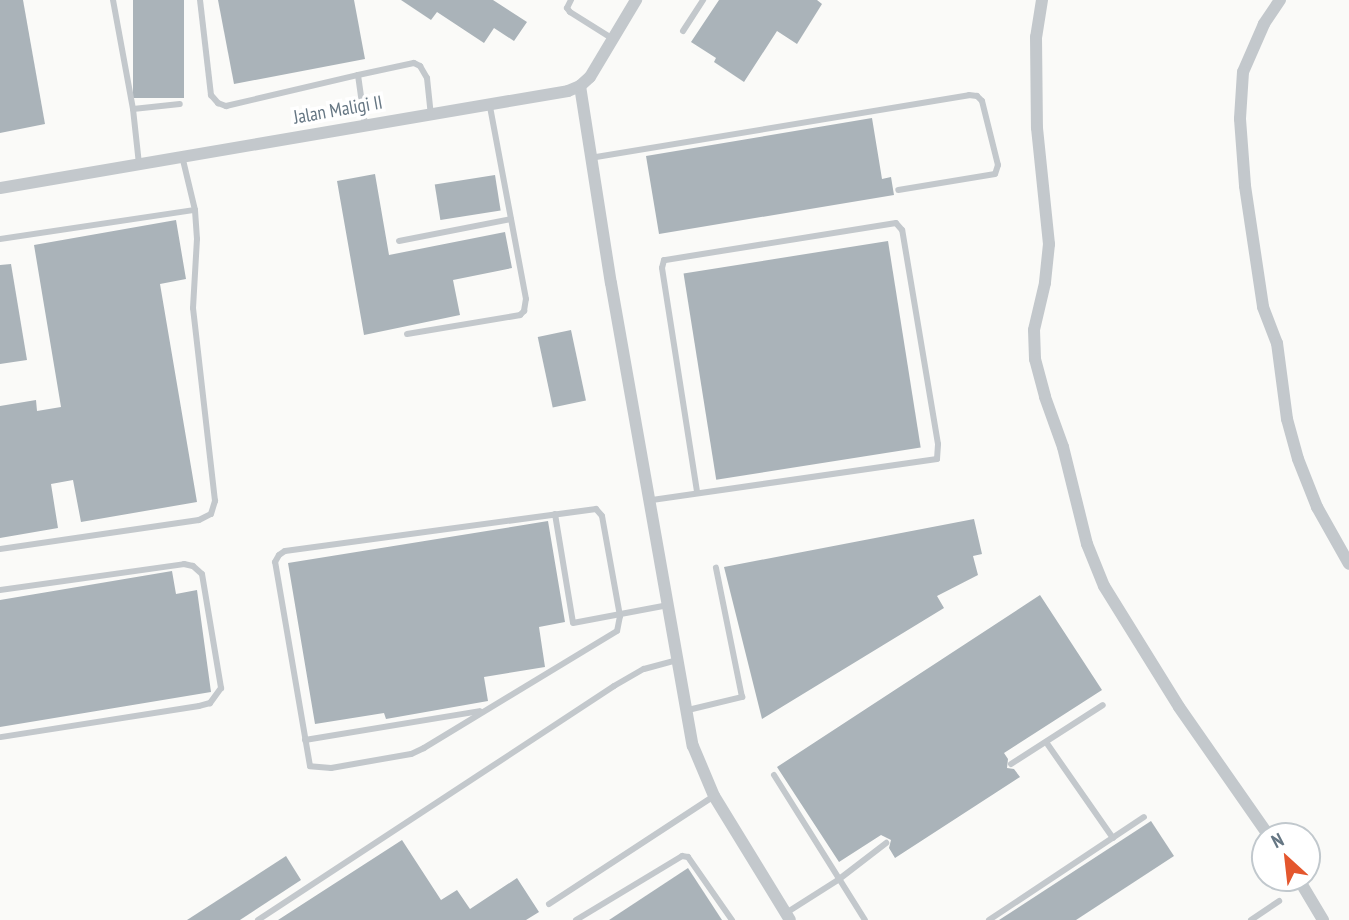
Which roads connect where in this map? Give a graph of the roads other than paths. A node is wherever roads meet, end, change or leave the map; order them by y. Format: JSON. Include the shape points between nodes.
{"nodes":[{"id":1,"x":113,"y":0,"type":"edge"},
{"id":2,"x":200,"y":0,"type":"edge"},
{"id":3,"x":572,"y":0,"type":"edge"},
{"id":4,"x":636,"y":0,"type":"edge"},
{"id":5,"x":703,"y":0,"type":"edge"},
{"id":6,"x":1042,"y":0,"type":"edge"},
{"id":7,"x":1280,"y":0,"type":"edge"},
{"id":8,"x":683,"y":30,"type":"dead end"},
{"id":9,"x":613,"y":39,"type":"junction"},
{"id":10,"x":358,"y":75,"type":"junction"},
{"id":11,"x":580,"y":86,"type":"junction"},
{"id":12,"x":180,"y":104,"type":"dead end"},
{"id":13,"x":490,"y":106,"type":"junction"},
{"id":14,"x":133,"y":109,"type":"junction"},
{"id":15,"x":431,"y":114,"type":"junction"},
{"id":16,"x":365,"y":125,"type":"junction"},
{"id":17,"x":182,"y":156,"type":"junction"},
{"id":18,"x":590,"y":158,"type":"junction"},
{"id":19,"x":139,"y":164,"type":"junction"},
{"id":20,"x":0,"y":188,"type":"edge"},
{"id":21,"x":898,"y":190,"type":"dead end"},
{"id":22,"x":195,"y":211,"type":"junction"},
{"id":23,"x":511,"y":219,"type":"junction"},
{"id":24,"x":0,"y":239,"type":"edge"},
{"id":25,"x":399,"y":241,"type":"dead end"},
{"id":26,"x":407,"y":334,"type":"dead end"},
{"id":27,"x":697,"y":492,"type":"junction"},
{"id":28,"x":652,"y":500,"type":"junction"},
{"id":29,"x":555,"y":514,"type":"junction"},
{"id":30,"x":0,"y":548,"type":"edge"},
{"id":31,"x":1349,"y":564,"type":"edge"},
{"id":32,"x":716,"y":568,"type":"dead end"},
{"id":33,"x":0,"y":590,"type":"edge"},
{"id":34,"x":668,"y":606,"type":"junction"},
{"id":35,"x":620,"y":616,"type":"junction"},
{"id":36,"x":677,"y":660,"type":"junction"},
{"id":37,"x":1103,"y":705,"type":"dead end"},
{"id":38,"x":485,"y":710,"type":"junction"},
{"id":39,"x":688,"y":710,"type":"junction"},
{"id":40,"x":0,"y":737,"type":"edge"},
{"id":41,"x":305,"y":740,"type":"junction"},
{"id":42,"x":1046,"y":742,"type":"junction"},
{"id":43,"x":1011,"y":764,"type":"dead end"},
{"id":44,"x":774,"y":775,"type":"dead end"},
{"id":45,"x":714,"y":796,"type":"junction"},
{"id":46,"x":1144,"y":817,"type":"dead end"},
{"id":47,"x":1259,"y":822,"type":"edge"},
{"id":48,"x":1113,"y":838,"type":"junction"},
{"id":49,"x":886,"y":844,"type":"dead end"},
{"id":50,"x":838,"y":880,"type":"junction"},
{"id":51,"x":1306,"y":892,"type":"edge"},
{"id":52,"x":1279,"y":901,"type":"dead end"},
{"id":53,"x":549,"y":904,"type":"dead end"},
{"id":54,"x":788,"y":917,"type":"edge"},
{"id":55,"x":258,"y":920,"type":"edge"},
{"id":56,"x":576,"y":920,"type":"edge"},
{"id":57,"x":732,"y":920,"type":"edge"},
{"id":58,"x":865,"y":920,"type":"edge"},
{"id":59,"x":989,"y":920,"type":"edge"},
{"id":60,"x":1251,"y":920,"type":"edge"},
{"id":61,"x":1323,"y":920,"type":"edge"}],
"edges":[{"from":1,"to":14,"type":"lane"},
{"from":2,"to":10,"type":"lane","via":[[211,95],[218,103],[226,106]]},
{"from":3,"to":9,"type":"lane","via":[[567,8],[570,12]]},
{"from":4,"to":9,"type":"street"},
{"from":5,"to":8,"type":"lane"},
{"from":6,"to":47,"type":"street","via":[[1036,37],[1037,118],[1049,244],[1034,330],[1035,359],[1045,397],[1063,447],[1087,544],[1104,586],[1179,707]]},
{"from":7,"to":31,"type":"street","via":[[1243,72],[1240,119],[1245,186],[1263,307],[1277,343],[1287,419],[1298,459],[1317,507]]},
{"from":9,"to":11,"type":"street"},
{"from":10,"to":15,"type":"lane","via":[[414,63],[420,66],[427,78]]},
{"from":10,"to":16,"type":"lane"},
{"from":11,"to":13,"type":"street","name":"Jalan Maligi II"},
{"from":11,"to":18,"type":"street"},
{"from":12,"to":14,"type":"lane"},
{"from":13,"to":15,"type":"street","name":"Jalan Maligi II"},
{"from":13,"to":23,"type":"lane"},
{"from":14,"to":19,"type":"lane"},
{"from":15,"to":16,"type":"street","name":"Jalan Maligi II"},
{"from":16,"to":17,"type":"street","name":"Jalan Maligi II"},
{"from":17,"to":19,"type":"street","name":"Jalan Maligi II"},
{"from":17,"to":22,"type":"lane"},
{"from":18,"to":21,"type":"lane","via":[[977,96],[998,165],[995,174]]},
{"from":18,"to":28,"type":"street"},
{"from":19,"to":20,"type":"street","name":"Jalan Maligi II"},
{"from":22,"to":24,"type":"lane"},
{"from":22,"to":30,"type":"lane","via":[[193,309],[215,501],[211,514],[199,520]]},
{"from":23,"to":25,"type":"lane"},
{"from":23,"to":26,"type":"lane","via":[[526,299],[524,311]]},
{"from":27,"to":27,"type":"lane","via":[[664,260],[896,223],[902,230],[937,459]]},
{"from":27,"to":28,"type":"lane"},
{"from":28,"to":34,"type":"street"},
{"from":29,"to":35,"type":"lane","via":[[593,509],[601,514]]},
{"from":29,"to":35,"type":"lane","via":[[573,623]]},
{"from":29,"to":41,"type":"lane","via":[[279,555],[275,562]]},
{"from":32,"to":39,"type":"lane","via":[[742,697]]},
{"from":33,"to":40,"type":"lane","via":[[193,566],[202,574],[221,688],[210,703],[199,706]]},
{"from":34,"to":35,"type":"lane"},
{"from":34,"to":36,"type":"street"},
{"from":35,"to":38,"type":"lane","via":[[617,631],[608,638]]},
{"from":36,"to":39,"type":"street"},
{"from":36,"to":55,"type":"lane","via":[[633,674]]},
{"from":37,"to":42,"type":"lane"},
{"from":38,"to":41,"type":"lane"},
{"from":38,"to":41,"type":"lane","via":[[411,754],[343,766],[311,766]]},
{"from":39,"to":45,"type":"street","via":[[694,746]]},
{"from":42,"to":43,"type":"lane"},
{"from":42,"to":48,"type":"lane"},
{"from":44,"to":50,"type":"lane"},
{"from":45,"to":53,"type":"lane"},
{"from":45,"to":54,"type":"street"},
{"from":46,"to":48,"type":"lane"},
{"from":48,"to":59,"type":"lane"},
{"from":49,"to":50,"type":"lane"},
{"from":50,"to":54,"type":"lane"},
{"from":50,"to":58,"type":"lane"},
{"from":51,"to":61,"type":"street"},
{"from":52,"to":60,"type":"lane"},
{"from":56,"to":57,"type":"lane","via":[[682,856],[688,857]]}]}
